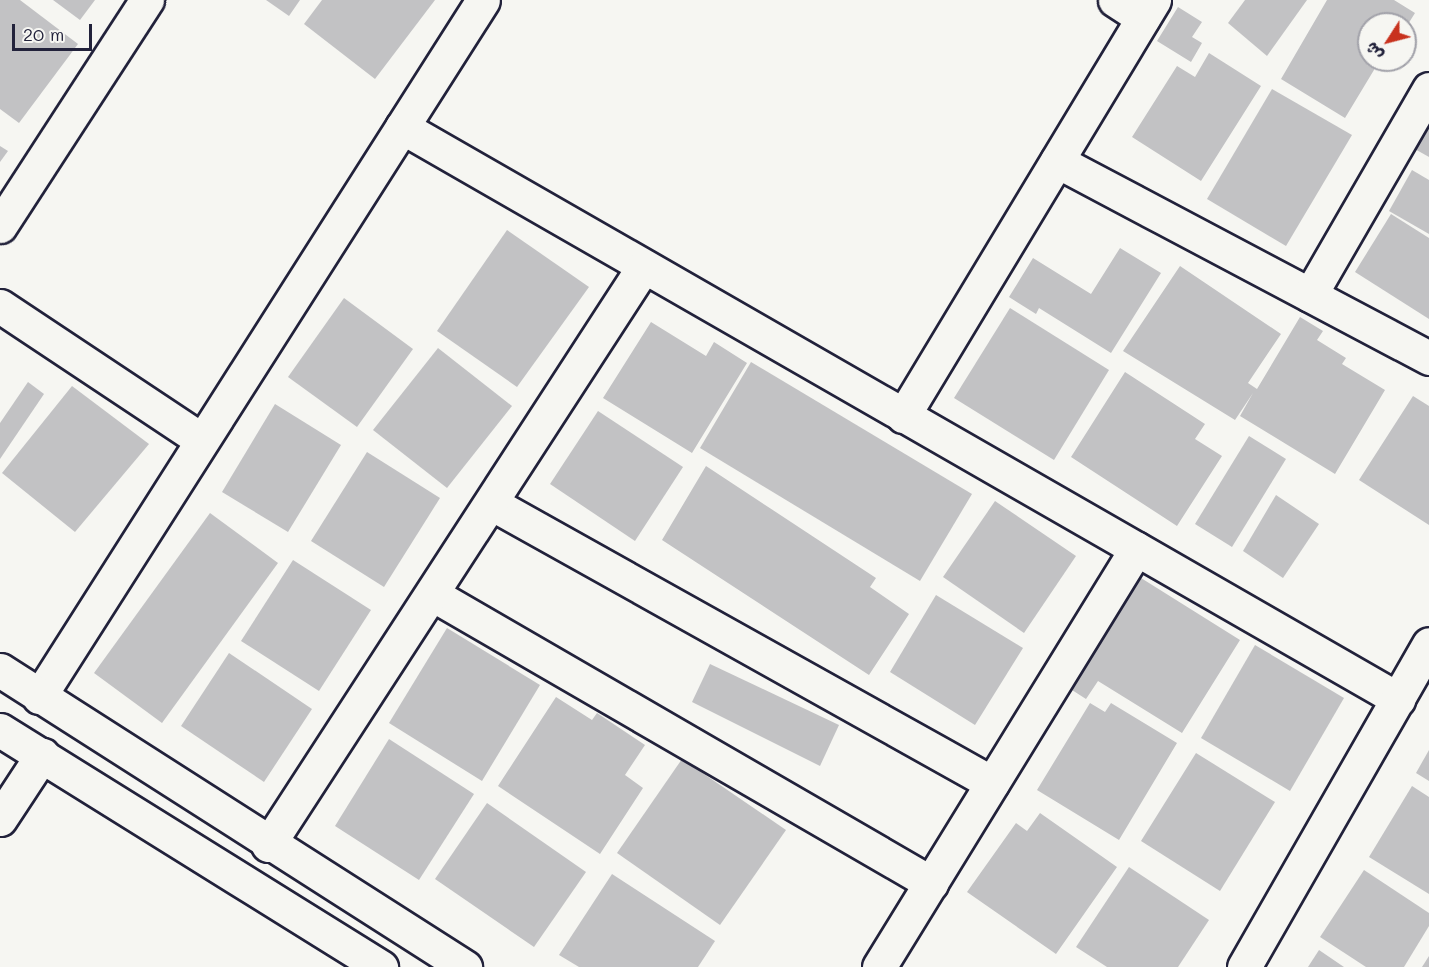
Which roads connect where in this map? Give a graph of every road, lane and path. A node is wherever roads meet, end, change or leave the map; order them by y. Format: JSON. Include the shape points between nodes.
{"nodes":[{"id":1,"x":147,"y":0,"type":"edge"},
{"id":2,"x":483,"y":0,"type":"edge"},
{"id":3,"x":1115,"y":0,"type":"edge"},
{"id":4,"x":1149,"y":9,"type":"edge"},
{"id":5,"x":1429,"y":89,"type":"edge"},
{"id":6,"x":402,"y":127,"type":"junction"},
{"id":7,"x":1057,"y":161,"type":"junction"},
{"id":8,"x":0,"y":226,"type":"edge"},
{"id":9,"x":644,"y":267,"type":"junction"},
{"id":10,"x":1310,"y":295,"type":"junction"},
{"id":11,"x":0,"y":306,"type":"edge"},
{"id":12,"x":1429,"y":358,"type":"edge"},
{"id":13,"x":903,"y":416,"type":"junction"},
{"id":14,"x":202,"y":440,"type":"junction"},
{"id":15,"x":491,"y":503,"type":"junction"},
{"id":16,"x":1136,"y":549,"type":"junction"},
{"id":17,"x":432,"y":594,"type":"junction"},
{"id":18,"x":1429,"y":644,"type":"edge"},
{"id":19,"x":0,"y":670,"type":"edge"},
{"id":20,"x":39,"y":697,"type":"junction"},
{"id":21,"x":1398,"y":699,"type":"junction"},
{"id":22,"x":0,"y":730,"type":"edge"},
{"id":23,"x":42,"y":755,"type":"junction"},
{"id":24,"x":992,"y":783,"type":"junction"},
{"id":25,"x":0,"y":819,"type":"edge"},
{"id":26,"x":268,"y":845,"type":"junction"},
{"id":27,"x":931,"y":883,"type":"junction"},
{"id":28,"x":346,"y":958,"type":"edge"},
{"id":29,"x":381,"y":967,"type":"edge"},
{"id":30,"x":465,"y":967,"type":"edge"},
{"id":31,"x":879,"y":967,"type":"edge"},
{"id":32,"x":1244,"y":967,"type":"edge"}],
"edges":[{"from":1,"to":8,"type":"street"},
{"from":2,"to":6,"type":"street"},
{"from":3,"to":4,"type":"street"},
{"from":4,"to":7,"type":"street"},
{"from":5,"to":10,"type":"street"},
{"from":6,"to":9,"type":"street"},
{"from":6,"to":14,"type":"street"},
{"from":7,"to":10,"type":"street"},
{"from":7,"to":13,"type":"street"},
{"from":9,"to":13,"type":"street"},
{"from":9,"to":15,"type":"street"},
{"from":10,"to":12,"type":"street"},
{"from":11,"to":14,"type":"street"},
{"from":13,"to":16,"type":"street"},
{"from":14,"to":20,"type":"street"},
{"from":15,"to":17,"type":"street"},
{"from":15,"to":24,"type":"street"},
{"from":16,"to":21,"type":"street"},
{"from":16,"to":24,"type":"street"},
{"from":17,"to":26,"type":"street"},
{"from":17,"to":27,"type":"street"},
{"from":18,"to":21,"type":"street"},
{"from":19,"to":20,"type":"street"},
{"from":20,"to":26,"type":"street"},
{"from":21,"to":32,"type":"street"},
{"from":22,"to":23,"type":"street"},
{"from":23,"to":25,"type":"street"},
{"from":23,"to":28,"type":"street"},
{"from":24,"to":27,"type":"street"},
{"from":26,"to":30,"type":"street"},
{"from":27,"to":31,"type":"street"},
{"from":28,"to":29,"type":"street"}]}
